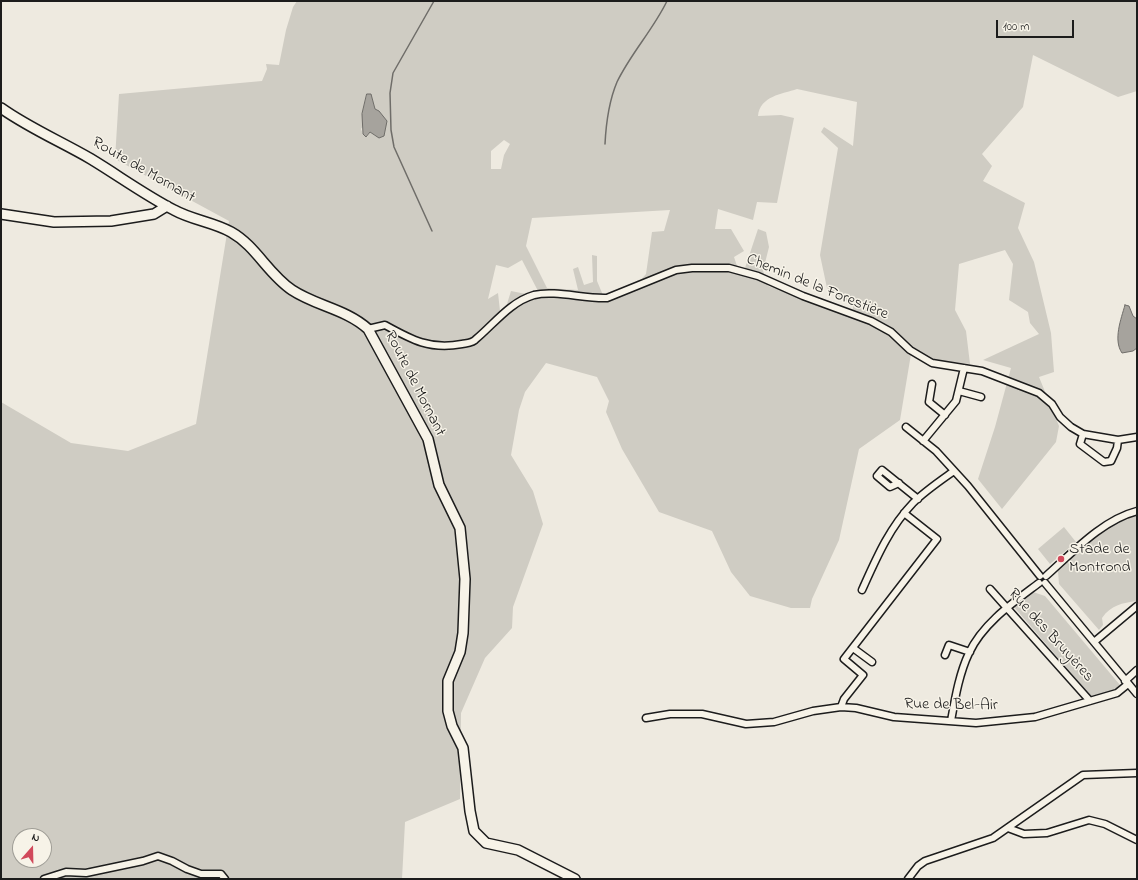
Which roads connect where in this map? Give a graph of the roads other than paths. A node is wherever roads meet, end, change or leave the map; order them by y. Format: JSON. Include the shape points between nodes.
{"nodes":[{"id":1,"x":1,"y":108,"type":"edge"},
{"id":2,"x":166,"y":206,"type":"junction"},
{"id":3,"x":1,"y":214,"type":"edge"},
{"id":4,"x":368,"y":328,"type":"junction"},
{"id":5,"x":964,"y":368,"type":"junction"},
{"id":6,"x":932,"y":384,"type":"dead end"},
{"id":7,"x":959,"y":391,"type":"junction"},
{"id":8,"x":981,"y":397,"type":"dead end"},
{"id":9,"x":945,"y":415,"type":"junction"},
{"id":10,"x":906,"y":427,"type":"dead end"},
{"id":11,"x":1083,"y":434,"type":"junction"},
{"id":12,"x":1137,"y":437,"type":"edge"},
{"id":13,"x":1118,"y":440,"type":"junction"},
{"id":14,"x":923,"y":441,"type":"junction"},
{"id":15,"x":954,"y":471,"type":"junction"},
{"id":16,"x":899,"y":483,"type":"dead end"},
{"id":17,"x":918,"y":499,"type":"junction"},
{"id":18,"x":1137,"y":511,"type":"edge"},
{"id":19,"x":904,"y":513,"type":"junction"},
{"id":20,"x":1042,"y":579,"type":"junction"},
{"id":21,"x":990,"y":589,"type":"dead end"},
{"id":22,"x":862,"y":590,"type":"dead end"},
{"id":23,"x":1137,"y":606,"type":"edge"},
{"id":24,"x":1008,"y":607,"type":"junction"},
{"id":25,"x":1094,"y":642,"type":"junction"},
{"id":26,"x":853,"y":648,"type":"junction"},
{"id":27,"x":970,"y":652,"type":"junction"},
{"id":28,"x":945,"y":655,"type":"dead end"},
{"id":29,"x":872,"y":662,"type":"dead end"},
{"id":30,"x":1137,"y":670,"type":"edge"},
{"id":31,"x":1126,"y":682,"type":"junction"},
{"id":32,"x":1137,"y":694,"type":"edge"},
{"id":33,"x":1090,"y":701,"type":"junction"},
{"id":34,"x":841,"y":707,"type":"junction"},
{"id":35,"x":646,"y":718,"type":"dead end"},
{"id":36,"x":951,"y":721,"type":"junction"},
{"id":37,"x":1137,"y":773,"type":"edge"},
{"id":38,"x":1008,"y":828,"type":"junction"},
{"id":39,"x":1137,"y":840,"type":"edge"},
{"id":40,"x":44,"y":879,"type":"edge"},
{"id":41,"x":225,"y":879,"type":"edge"},
{"id":42,"x":575,"y":879,"type":"edge"},
{"id":43,"x":908,"y":879,"type":"edge"}],
"edges":[{"from":1,"to":2,"type":"main road","name":"Route de Mornant"},
{"from":2,"to":3,"type":"main road","via":[[154,214],[111,221],[54,222]]},
{"from":2,"to":4,"type":"main road","name":"Route de Mornant","via":[[230,231],[256,251],[292,289],[308,299],[355,319]]},
{"from":4,"to":5,"type":"street","name":"Chemin de la Forestière","via":[[385,325],[414,340],[445,347],[473,342],[510,308],[533,295],[607,298],[676,270],[729,268],[758,276],[871,321],[891,332],[910,350],[932,363]]},
{"from":4,"to":42,"type":"main road","name":"Route de Mornant","via":[[428,439],[438,485],[460,528],[465,579],[463,633],[460,652],[448,681],[448,712],[463,748],[474,831],[486,843],[518,850]]},
{"from":5,"to":7,"type":"street"},
{"from":5,"to":11,"type":"street","name":"Chemin de la Forestière","via":[[982,371],[1039,393],[1052,404],[1060,417]]},
{"from":6,"to":9,"type":"street","via":[[929,402]]},
{"from":7,"to":8,"type":"street"},
{"from":7,"to":9,"type":"street","via":[[956,401]]},
{"from":9,"to":14,"type":"street"},
{"from":10,"to":14,"type":"street"},
{"from":11,"to":13,"type":"street","name":"Chemin de la Forestière"},
{"from":11,"to":13,"type":"street","via":[[1080,444],[1104,462],[1112,461]]},
{"from":12,"to":13,"type":"street","name":"Chemin de la Forestière"},
{"from":14,"to":15,"type":"street"},
{"from":15,"to":17,"type":"street"},
{"from":15,"to":20,"type":"street"},
{"from":16,"to":17,"type":"street"},
{"from":17,"to":19,"type":"street"},
{"from":18,"to":20,"type":"street","via":[[1116,519]]},
{"from":19,"to":22,"type":"street","via":[[880,549]]},
{"from":19,"to":26,"type":"street","via":[[936,539]]},
{"from":20,"to":24,"type":"street"},
{"from":20,"to":25,"type":"street"},
{"from":21,"to":24,"type":"street","name":"Rue des Bruyères"},
{"from":23,"to":25,"type":"street"},
{"from":24,"to":27,"type":"street","via":[[990,624]]},
{"from":24,"to":33,"type":"street","name":"Rue des Bruyères"},
{"from":25,"to":31,"type":"street"},
{"from":26,"to":29,"type":"street"},
{"from":26,"to":34,"type":"street","via":[[844,659],[863,675],[844,699]]},
{"from":27,"to":28,"type":"street","via":[[949,645]]},
{"from":27,"to":36,"type":"street","via":[[964,666]]},
{"from":30,"to":31,"type":"street","name":"Rue de Bel-Air"},
{"from":31,"to":32,"type":"street"},
{"from":31,"to":33,"type":"street","name":"Rue de Bel-Air","via":[[1116,694]]},
{"from":33,"to":36,"type":"street","name":"Rue de Bel-Air","via":[[1036,717],[976,723]]},
{"from":34,"to":35,"type":"street","name":"Rue de Bel-Air","via":[[813,711],[774,722],[746,724],[702,714],[670,714]]},
{"from":34,"to":36,"type":"street","name":"Rue de Bel-Air","via":[[894,717]]},
{"from":37,"to":38,"type":"street","via":[[1083,775]]},
{"from":38,"to":39,"type":"street","via":[[1024,834],[1046,834],[1089,820],[1105,824]]},
{"from":38,"to":43,"type":"street","via":[[993,838],[925,861]]},
{"from":40,"to":41,"type":"street","via":[[66,872],[86,873],[158,856],[186,869],[201,874],[220,874]]}]}
